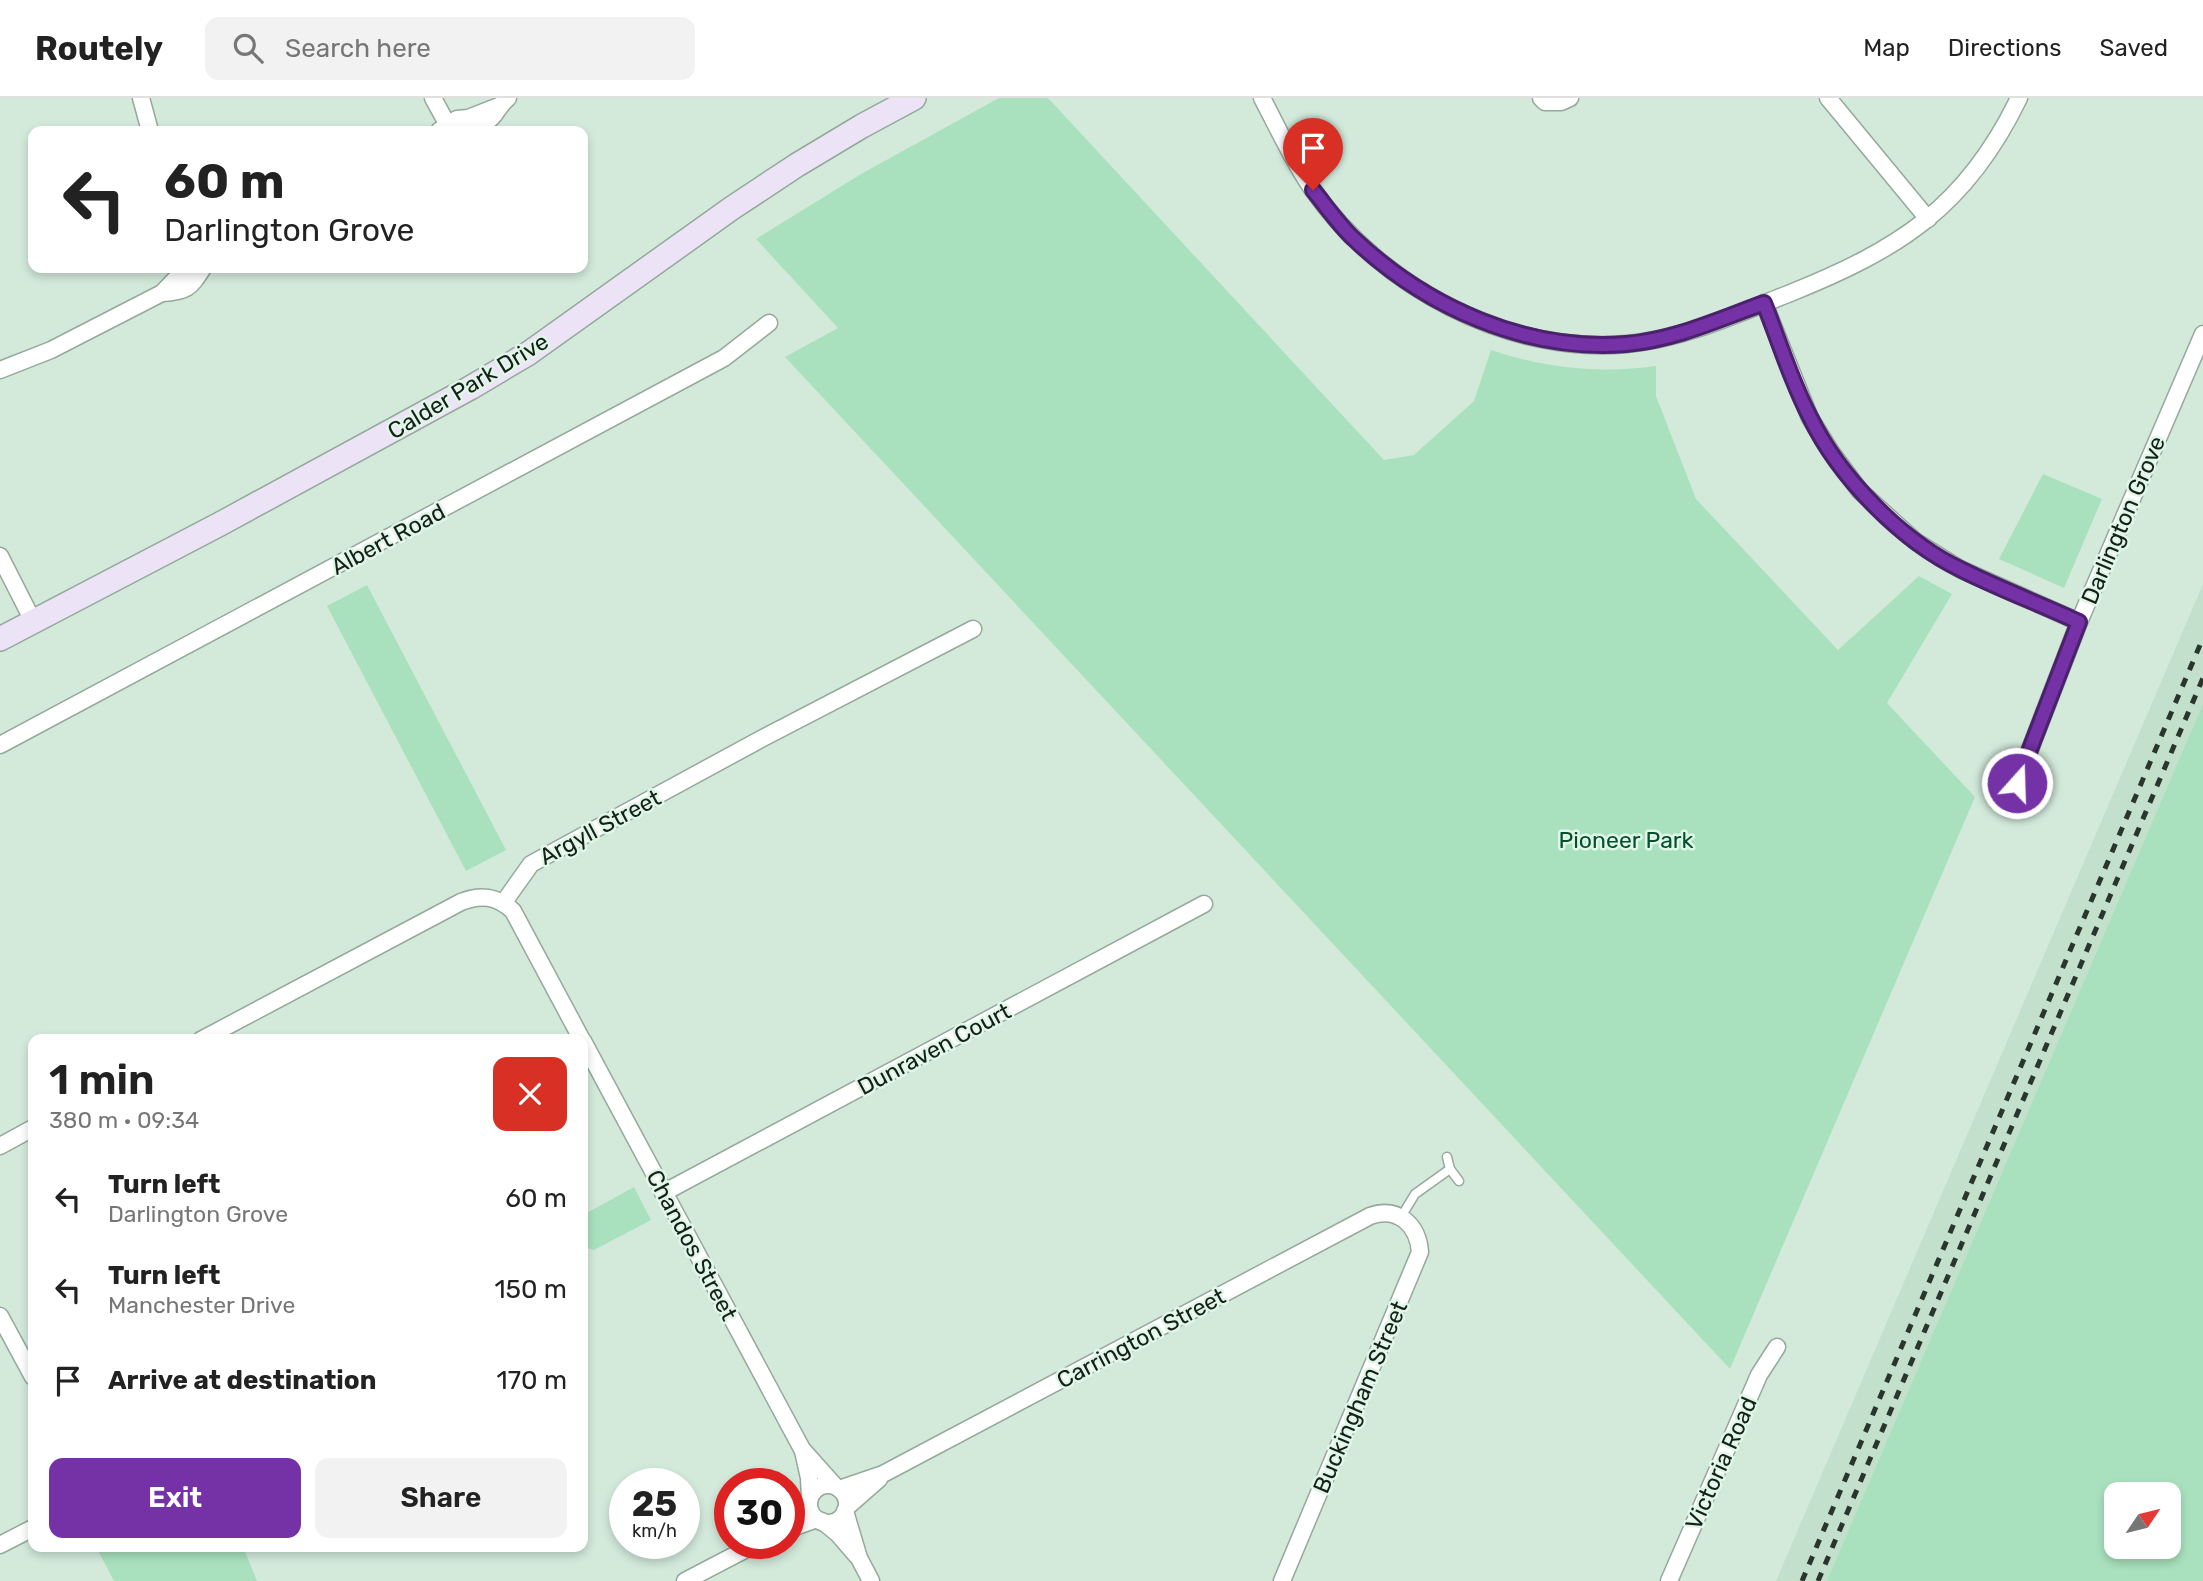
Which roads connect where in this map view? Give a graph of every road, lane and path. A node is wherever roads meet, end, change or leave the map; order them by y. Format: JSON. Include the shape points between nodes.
{"nodes":[{"id":1,"x":141,"y":98,"type":"edge"},
{"id":2,"x":433,"y":98,"type":"edge"},
{"id":3,"x":914,"y":98,"type":"edge"},
{"id":4,"x":1262,"y":98,"type":"edge"},
{"id":5,"x":1541,"y":98,"type":"edge"},
{"id":6,"x":1570,"y":98,"type":"edge"},
{"id":7,"x":1828,"y":98,"type":"edge"},
{"id":8,"x":2019,"y":98,"type":"edge"},
{"id":9,"x":503,"y":102,"type":"edge"},
{"id":10,"x":149,"y":126,"type":"edge"},
{"id":11,"x":447,"y":126,"type":"edge"},
{"id":12,"x":479,"y":126,"type":"edge"},
{"id":13,"x":1928,"y":219,"type":"junction"},
{"id":14,"x":181,"y":273,"type":"edge"},
{"id":15,"x":200,"y":273,"type":"edge"},
{"id":16,"x":162,"y":293,"type":"junction"},
{"id":17,"x":1764,"y":303,"type":"junction"},
{"id":18,"x":769,"y":323,"type":"dead end"},
{"id":19,"x":2203,"y":334,"type":"edge"},
{"id":20,"x":0,"y":370,"type":"edge"},
{"id":21,"x":0,"y":556,"type":"edge"},
{"id":22,"x":33,"y":621,"type":"junction"},
{"id":23,"x":2079,"y":622,"type":"junction"},
{"id":24,"x":973,"y":629,"type":"dead end"},
{"id":25,"x":0,"y":639,"type":"edge"},
{"id":26,"x":0,"y":745,"type":"edge"},
{"id":27,"x":2017,"y":783,"type":"dead end"},
{"id":28,"x":504,"y":902,"type":"junction"},
{"id":29,"x":1204,"y":904,"type":"dead end"},
{"id":30,"x":212,"y":1034,"type":"edge"},
{"id":31,"x":579,"y":1034,"type":"edge"},
{"id":32,"x":588,"y":1051,"type":"edge"},
{"id":33,"x":28,"y":1131,"type":"edge"},
{"id":34,"x":0,"y":1146,"type":"edge"},
{"id":35,"x":1447,"y":1157,"type":"dead end"},
{"id":36,"x":1450,"y":1169,"type":"junction"},
{"id":37,"x":1458,"y":1181,"type":"dead end"},
{"id":38,"x":663,"y":1193,"type":"junction"},
{"id":39,"x":1401,"y":1217,"type":"junction"},
{"id":40,"x":0,"y":1316,"type":"edge"},
{"id":41,"x":1777,"y":1347,"type":"dead end"},
{"id":42,"x":28,"y":1368,"type":"edge"},
{"id":43,"x":803,"y":1449,"type":"junction"},
{"id":44,"x":883,"y":1474,"type":"junction"},
{"id":45,"x":837,"y":1487,"type":"junction"},
{"id":46,"x":809,"y":1501,"type":"junction"},
{"id":47,"x":805,"y":1505,"type":"edge"},
{"id":48,"x":846,"y":1509,"type":"junction"},
{"id":49,"x":819,"y":1520,"type":"junction"},
{"id":50,"x":805,"y":1524,"type":"edge"},
{"id":51,"x":28,"y":1531,"type":"edge"},
{"id":52,"x":0,"y":1545,"type":"edge"},
{"id":53,"x":859,"y":1558,"type":"junction"},
{"id":54,"x":727,"y":1559,"type":"edge"},
{"id":55,"x":685,"y":1581,"type":"edge"},
{"id":56,"x":871,"y":1581,"type":"edge"},
{"id":57,"x":1282,"y":1581,"type":"edge"},
{"id":58,"x":1669,"y":1581,"type":"edge"}],
"edges":[{"from":1,"to":10,"type":"street"},
{"from":2,"to":11,"type":"street"},
{"from":3,"to":22,"type":"street","name":"Calder Park Drive","via":[[797,164],[528,353],[470,388]]},
{"from":4,"to":17,"type":"street","via":[[1313,190],[1353,238],[1390,270],[1470,317],[1571,344],[1627,344],[1677,335]]},
{"from":5,"to":6,"type":"street","via":[[1553,102]]},
{"from":7,"to":13,"type":"street"},
{"from":8,"to":13,"type":"street","via":[[1988,153],[1961,188]]},
{"from":9,"to":12,"type":"street"},
{"from":13,"to":17,"type":"street","via":[[1863,262]]},
{"from":14,"to":16,"type":"street"},
{"from":15,"to":16,"type":"street","via":[[191,287]]},
{"from":16,"to":20,"type":"street"},
{"from":17,"to":23,"type":"street","name":"Darlington Grove","via":[[1810,418],[1860,491],[1915,541],[1960,569]]},
{"from":18,"to":26,"type":"street","name":"Albert Road","via":[[724,358]]},
{"from":19,"to":23,"type":"street","name":"Darlington Grove"},
{"from":21,"to":22,"type":"street"},
{"from":22,"to":25,"type":"street","name":"Calder Park Drive"},
{"from":23,"to":27,"type":"street"},
{"from":24,"to":28,"type":"street","name":"Argyll Street","via":[[531,864]]},
{"from":28,"to":30,"type":"street","via":[[486,896],[461,902]]},
{"from":28,"to":31,"type":"street","name":"Chandos Street","via":[[520,923]]},
{"from":29,"to":38,"type":"street","name":"Dunraven Court"},
{"from":32,"to":38,"type":"street","name":"Chandos Street"},
{"from":33,"to":34,"type":"street"},
{"from":35,"to":36,"type":"lane"},
{"from":36,"to":37,"type":"lane"},
{"from":36,"to":39,"type":"lane","via":[[1415,1194]]},
{"from":38,"to":43,"type":"street","name":"Chandos Street"},
{"from":39,"to":44,"type":"street","name":"Carrington Street","via":[[1387,1213],[1370,1216]]},
{"from":39,"to":57,"type":"street","name":"Buckingham Street","via":[[1415,1230],[1420,1252]]},
{"from":40,"to":42,"type":"street"},
{"from":41,"to":58,"type":"street","name":"Victoria Road","via":[[1759,1375]]},
{"from":43,"to":45,"type":"street"},
{"from":43,"to":46,"type":"street"},
{"from":44,"to":45,"type":"street"},
{"from":44,"to":48,"type":"street"},
{"from":45,"to":46,"type":"street","via":[[822,1485]]},
{"from":45,"to":48,"type":"street","via":[[845,1497]]},
{"from":46,"to":47,"type":"street"},
{"from":46,"to":49,"type":"street"},
{"from":48,"to":49,"type":"street","via":[[838,1520]]},
{"from":48,"to":53,"type":"street"},
{"from":49,"to":50,"type":"street"},
{"from":49,"to":53,"type":"street"},
{"from":51,"to":52,"type":"street"},
{"from":53,"to":56,"type":"street"},
{"from":54,"to":55,"type":"street"}]}
